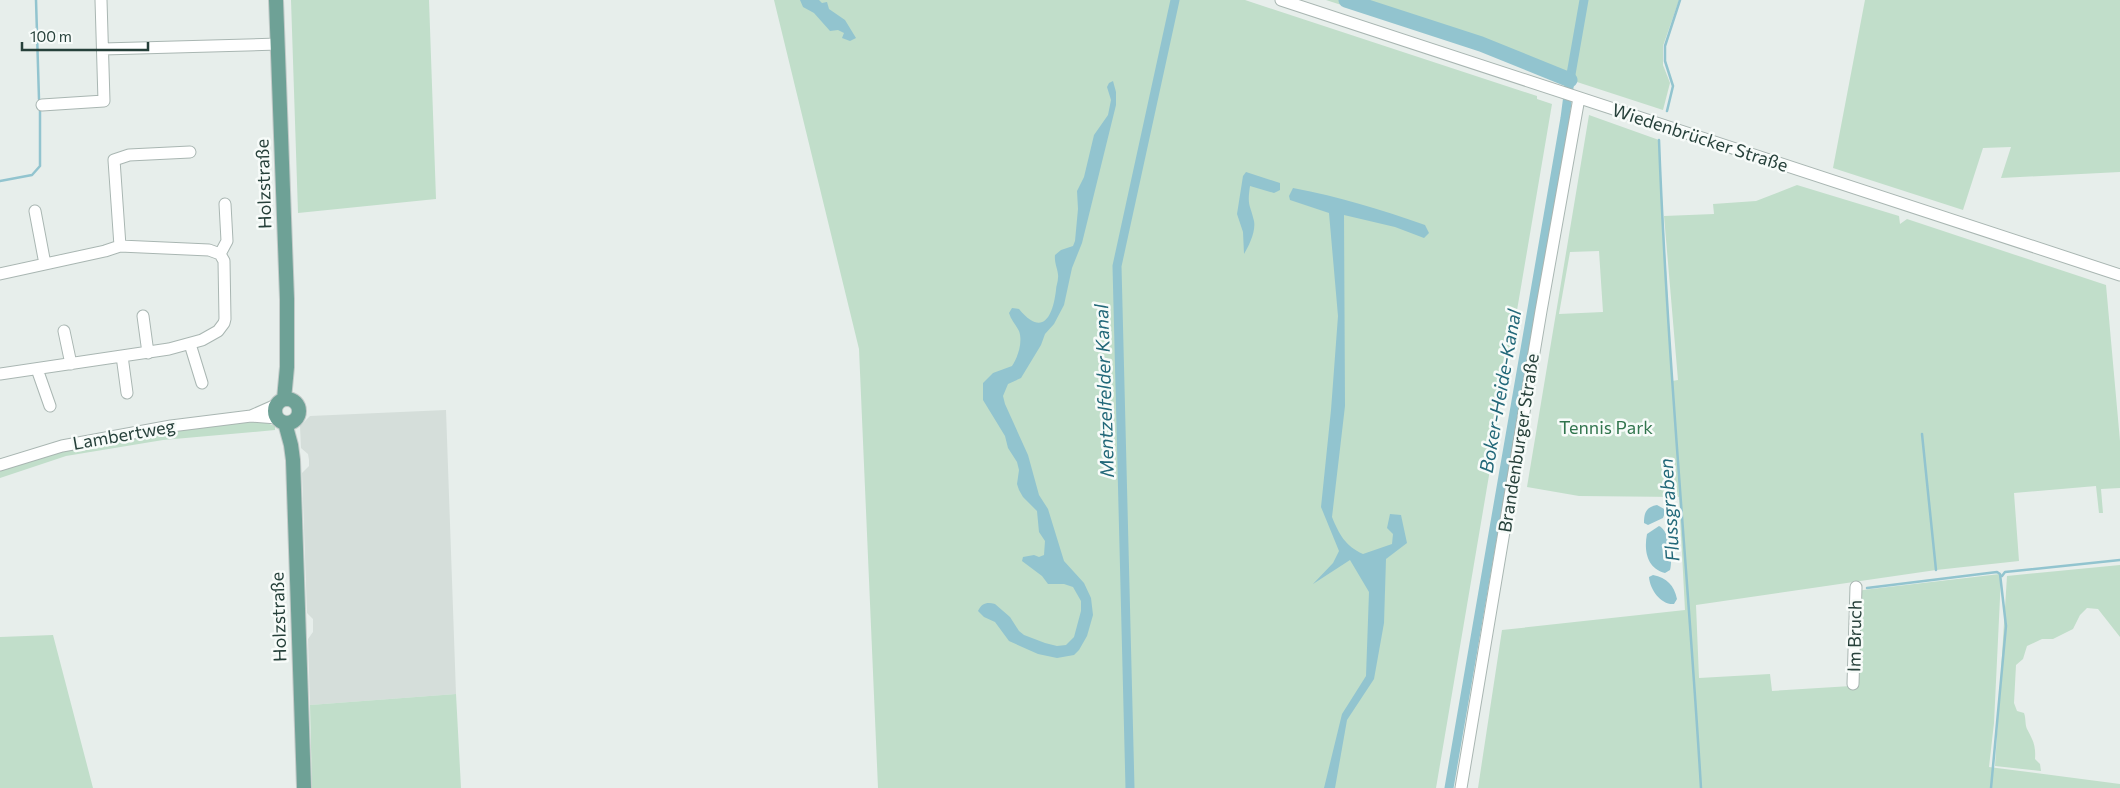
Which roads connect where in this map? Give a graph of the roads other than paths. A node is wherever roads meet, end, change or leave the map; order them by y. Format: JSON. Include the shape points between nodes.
{"nodes":[{"id":1,"x":101,"y":0,"type":"edge"},
{"id":2,"x":276,"y":0,"type":"edge"},
{"id":3,"x":1281,"y":0,"type":"edge"},
{"id":4,"x":278,"y":44,"type":"junction"},
{"id":5,"x":102,"y":49,"type":"junction"},
{"id":6,"x":1571,"y":95,"type":"junction"},
{"id":7,"x":42,"y":105,"type":"dead end"},
{"id":8,"x":190,"y":152,"type":"dead end"},
{"id":9,"x":226,"y":204,"type":"dead end"},
{"id":10,"x":35,"y":211,"type":"dead end"},
{"id":11,"x":120,"y":246,"type":"junction"},
{"id":12,"x":220,"y":254,"type":"junction"},
{"id":13,"x":45,"y":264,"type":"junction"},
{"id":14,"x":0,"y":274,"type":"edge"},
{"id":15,"x":2120,"y":275,"type":"edge"},
{"id":16,"x":143,"y":316,"type":"dead end"},
{"id":17,"x":64,"y":331,"type":"dead end"},
{"id":18,"x":190,"y":344,"type":"junction"},
{"id":19,"x":148,"y":353,"type":"junction"},
{"id":20,"x":122,"y":356,"type":"junction"},
{"id":21,"x":71,"y":364,"type":"junction"},
{"id":22,"x":37,"y":369,"type":"junction"},
{"id":23,"x":0,"y":374,"type":"edge"},
{"id":24,"x":202,"y":382,"type":"dead end"},
{"id":25,"x":127,"y":392,"type":"dead end"},
{"id":26,"x":50,"y":406,"type":"dead end"},
{"id":27,"x":285,"y":411,"type":"junction"},
{"id":28,"x":0,"y":465,"type":"edge"},
{"id":29,"x":1856,"y":587,"type":"dead end"},
{"id":30,"x":1853,"y":684,"type":"dead end"},
{"id":31,"x":304,"y":788,"type":"edge"},
{"id":32,"x":1461,"y":788,"type":"edge"}],
"edges":[{"from":1,"to":5,"type":"street"},
{"from":2,"to":4,"type":"main road","name":"Holzstraße"},
{"from":3,"to":6,"type":"street","name":"Wiedenbrücker Straße"},
{"from":4,"to":5,"type":"street"},
{"from":4,"to":27,"type":"main road","name":"Holzstraße","via":[[287,298]]},
{"from":5,"to":7,"type":"street","via":[[104,101]]},
{"from":6,"to":15,"type":"street","name":"Wiedenbrücker Straße"},
{"from":6,"to":32,"type":"street","name":"Brandenburger Straße","via":[[1541,312]]},
{"from":8,"to":11,"type":"street","via":[[129,155],[114,160]]},
{"from":9,"to":12,"type":"street","via":[[227,241]]},
{"from":10,"to":13,"type":"street"},
{"from":11,"to":12,"type":"street","via":[[209,250]]},
{"from":11,"to":13,"type":"street"},
{"from":12,"to":18,"type":"street","via":[[224,262],[224,324],[218,331]]},
{"from":13,"to":14,"type":"street"},
{"from":16,"to":19,"type":"street"},
{"from":17,"to":21,"type":"street"},
{"from":18,"to":19,"type":"street"},
{"from":18,"to":24,"type":"street"},
{"from":19,"to":20,"type":"street"},
{"from":20,"to":21,"type":"street"},
{"from":20,"to":25,"type":"street"},
{"from":21,"to":22,"type":"street"},
{"from":22,"to":23,"type":"street"},
{"from":22,"to":26,"type":"street"},
{"from":27,"to":28,"type":"street","name":"Lambertweg","via":[[171,426],[62,446]]},
{"from":27,"to":31,"type":"main road","name":"Holzstraße","via":[[291,445]]},
{"from":29,"to":30,"type":"street","name":"Im Bruch"}]}
